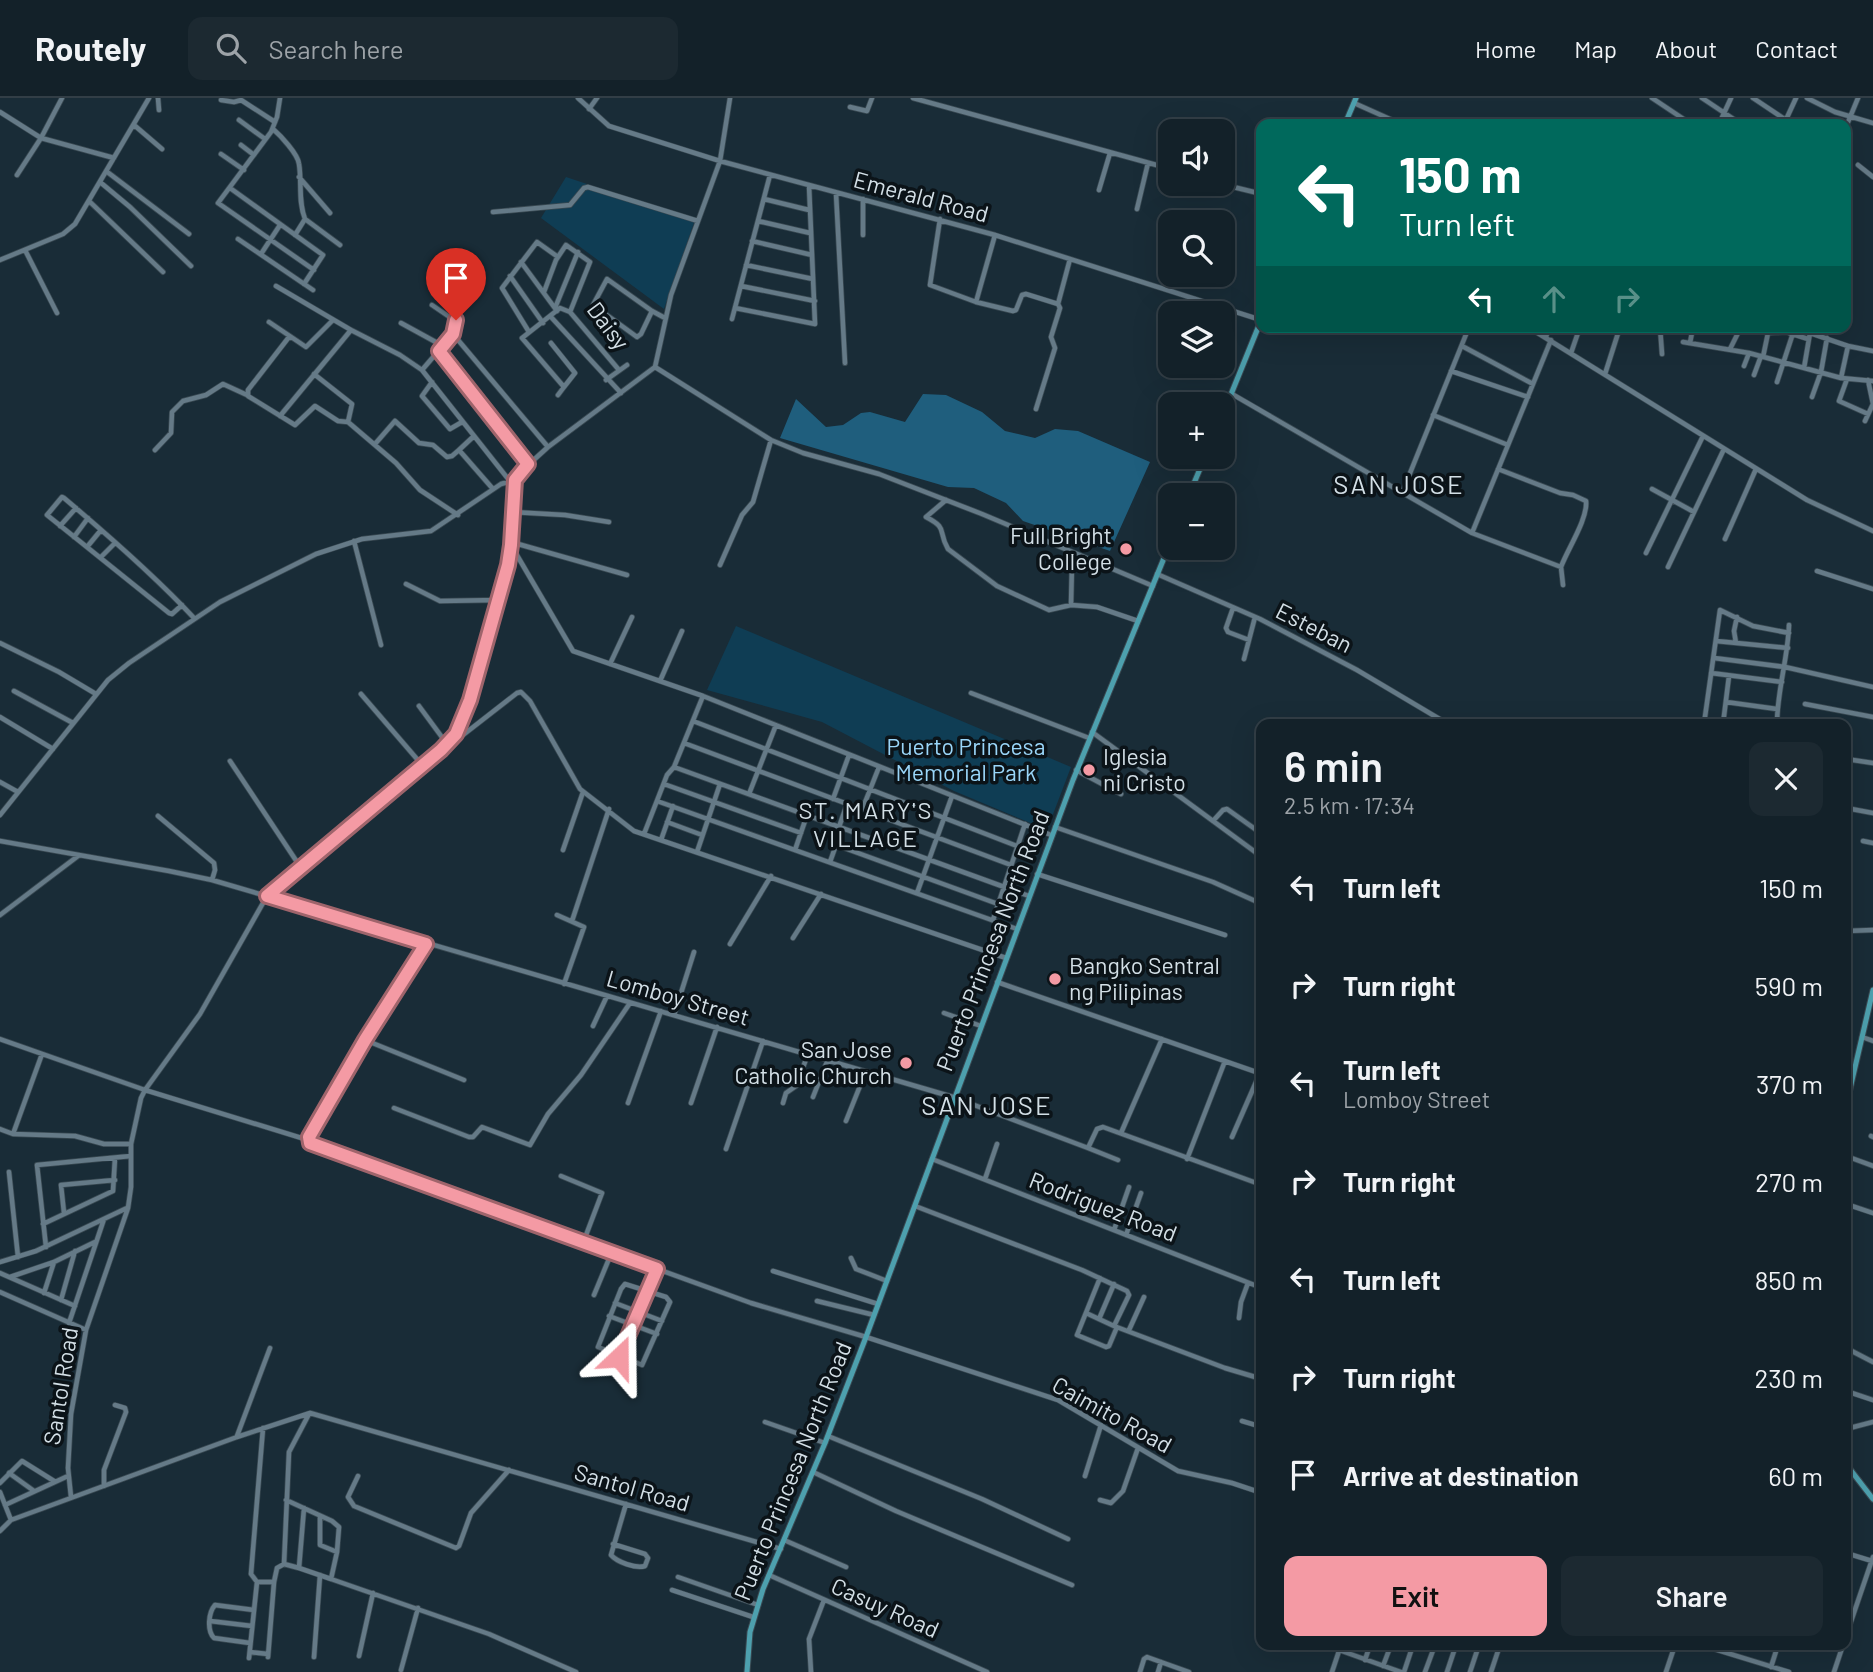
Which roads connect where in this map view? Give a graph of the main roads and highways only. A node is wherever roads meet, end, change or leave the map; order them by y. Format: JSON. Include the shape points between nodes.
{"nodes":[{"id":1,"x":1355,"y":100,"type":"edge"},
{"id":2,"x":1347,"y":119,"type":"edge"},
{"id":3,"x":1256,"y":332,"type":"edge"},
{"id":4,"x":1233,"y":392,"type":"edge"},
{"id":5,"x":1163,"y":560,"type":"edge"},
{"id":6,"x":1873,"y":990,"type":"edge"},
{"id":7,"x":1872,"y":1001,"type":"edge"},
{"id":8,"x":1851,"y":1083,"type":"edge"},
{"id":9,"x":1851,"y":1470,"type":"edge"},
{"id":10,"x":1871,"y":1493,"type":"edge"},
{"id":11,"x":1873,"y":1499,"type":"edge"},
{"id":12,"x":747,"y":1672,"type":"edge"}],
"edges":[{"from":1,"to":2,"type":"main road"},
{"from":3,"to":4,"type":"main road"},
{"from":5,"to":12,"type":"main road","name":"Puerto Princesa North Road","via":[[1076,770],[866,1337],[769,1575],[753,1618]]},
{"from":6,"to":7,"type":"main road"},
{"from":7,"to":8,"type":"main road"},
{"from":9,"to":10,"type":"main road"},
{"from":10,"to":11,"type":"main road"}]}
